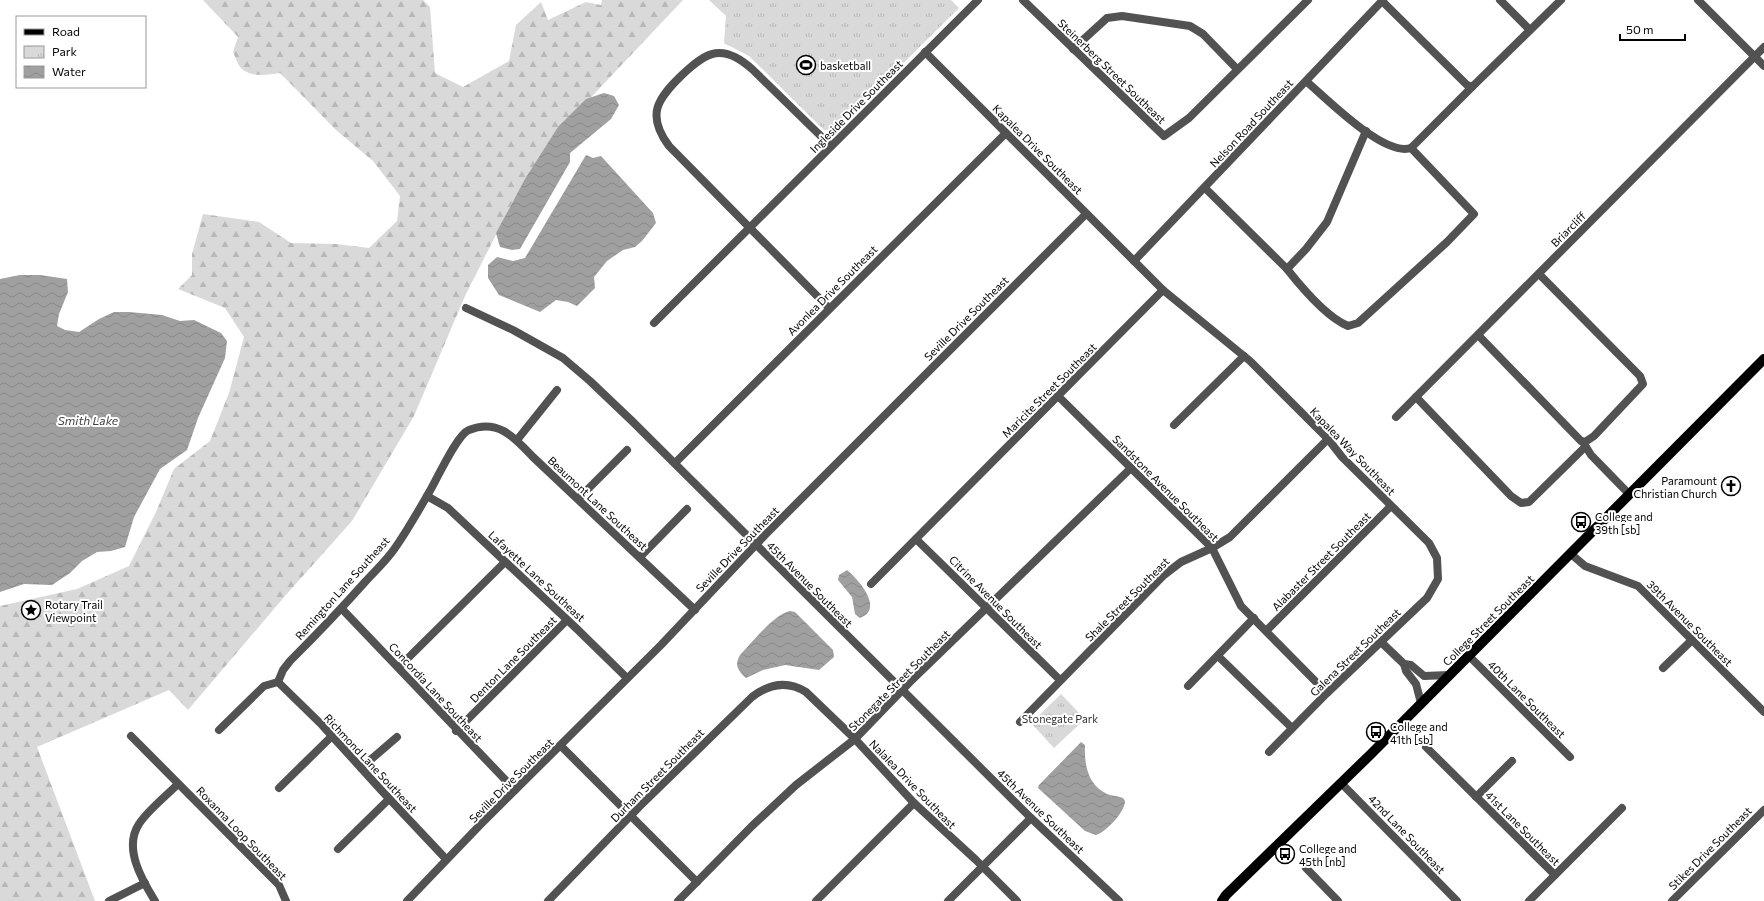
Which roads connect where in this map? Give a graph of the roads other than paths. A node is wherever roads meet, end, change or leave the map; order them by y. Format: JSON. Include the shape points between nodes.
{"nodes":[{"id":1,"x":978,"y":0,"type":"edge"},
{"id":2,"x":1023,"y":0,"type":"edge"},
{"id":3,"x":1308,"y":0,"type":"edge"},
{"id":4,"x":1383,"y":0,"type":"edge"},
{"id":5,"x":1500,"y":0,"type":"edge"},
{"id":6,"x":1561,"y":0,"type":"edge"},
{"id":7,"x":1698,"y":0,"type":"edge"},
{"id":8,"x":1530,"y":30,"type":"junction"},
{"id":9,"x":1764,"y":47,"type":"edge"},
{"id":10,"x":1073,"y":49,"type":"junction"},
{"id":11,"x":925,"y":52,"type":"junction"},
{"id":12,"x":1755,"y":57,"type":"junction"},
{"id":13,"x":1764,"y":66,"type":"edge"},
{"id":14,"x":1237,"y":68,"type":"junction"},
{"id":15,"x":1306,"y":81,"type":"junction"},
{"id":16,"x":1472,"y":87,"type":"junction"},
{"id":17,"x":1366,"y":131,"type":"junction"},
{"id":18,"x":1006,"y":133,"type":"junction"},
{"id":19,"x":831,"y":146,"type":"junction"},
{"id":20,"x":1411,"y":148,"type":"junction"},
{"id":21,"x":1204,"y":188,"type":"junction"},
{"id":22,"x":1086,"y":214,"type":"junction"},
{"id":23,"x":750,"y":228,"type":"junction"},
{"id":24,"x":1134,"y":261,"type":"junction"},
{"id":25,"x":1287,"y":269,"type":"junction"},
{"id":26,"x":1539,"y":274,"type":"junction"},
{"id":27,"x":1163,"y":290,"type":"junction"},
{"id":28,"x":466,"y":308,"type":"dead end"},
{"id":29,"x":830,"y":308,"type":"junction"},
{"id":30,"x":654,"y":323,"type":"dead end"},
{"id":31,"x":1478,"y":335,"type":"junction"},
{"id":32,"x":1247,"y":358,"type":"junction"},
{"id":33,"x":1764,"y":359,"type":"edge"},
{"id":34,"x":557,"y":390,"type":"dead end"},
{"id":35,"x":1058,"y":396,"type":"junction"},
{"id":36,"x":1416,"y":398,"type":"junction"},
{"id":37,"x":1396,"y":417,"type":"dead end"},
{"id":38,"x":1174,"y":425,"type":"dead end"},
{"id":39,"x":478,"y":427,"type":"joint"},
{"id":40,"x":1328,"y":439,"type":"junction"},
{"id":41,"x":517,"y":440,"type":"junction"},
{"id":42,"x":1584,"y":444,"type":"junction"},
{"id":43,"x":627,"y":450,"type":"dead end"},
{"id":44,"x":675,"y":463,"type":"junction"},
{"id":45,"x":1131,"y":468,"type":"junction"},
{"id":46,"x":1630,"y":495,"type":"junction"},
{"id":47,"x":427,"y":496,"type":"junction"},
{"id":48,"x":578,"y":499,"type":"junction"},
{"id":49,"x":1391,"y":506,"type":"junction"},
{"id":50,"x":687,"y":509,"type":"dead end"},
{"id":51,"x":916,"y":539,"type":"junction"},
{"id":52,"x":755,"y":545,"type":"junction"},
{"id":53,"x":1212,"y":548,"type":"junction"},
{"id":54,"x":1571,"y":554,"type":"junction"},
{"id":55,"x":640,"y":557,"type":"junction"},
{"id":56,"x":1437,"y":558,"type":"joint"},
{"id":57,"x":505,"y":562,"type":"junction"},
{"id":58,"x":871,"y":584,"type":"dead end"},
{"id":59,"x":987,"y":608,"type":"junction"},
{"id":60,"x":342,"y":609,"type":"junction"},
{"id":61,"x":695,"y":610,"type":"junction"},
{"id":62,"x":1254,"y":618,"type":"junction"},
{"id":63,"x":567,"y":620,"type":"junction"},
{"id":64,"x":1266,"y":631,"type":"junction"},
{"id":65,"x":1692,"y":640,"type":"junction"},
{"id":66,"x":1382,"y":642,"type":"junction"},
{"id":67,"x":1218,"y":656,"type":"junction"},
{"id":68,"x":1469,"y":656,"type":"junction"},
{"id":69,"x":1404,"y":664,"type":"junction"},
{"id":70,"x":399,"y":668,"type":"junction"},
{"id":71,"x":1663,"y":668,"type":"dead end"},
{"id":72,"x":1449,"y":675,"type":"junction"},
{"id":73,"x":627,"y":678,"type":"junction"},
{"id":74,"x":1060,"y":680,"type":"junction"},
{"id":75,"x":278,"y":682,"type":"junction"},
{"id":76,"x":792,"y":685,"type":"joint"},
{"id":77,"x":1188,"y":686,"type":"dead end"},
{"id":78,"x":902,"y":690,"type":"junction"},
{"id":79,"x":1327,"y":693,"type":"junction"},
{"id":80,"x":1421,"y":703,"type":"junction"},
{"id":81,"x":1764,"y":712,"type":"edge"},
{"id":82,"x":1020,"y":722,"type":"dead end"},
{"id":83,"x":1292,"y":728,"type":"junction"},
{"id":84,"x":219,"y":730,"type":"dead end"},
{"id":85,"x":456,"y":731,"type":"junction"},
{"id":86,"x":131,"y":736,"type":"dead end"},
{"id":87,"x":332,"y":736,"type":"junction"},
{"id":88,"x":397,"y":737,"type":"dead end"},
{"id":89,"x":855,"y":739,"type":"junction"},
{"id":90,"x":561,"y":746,"type":"junction"},
{"id":91,"x":1426,"y":747,"type":"dead end"},
{"id":92,"x":1269,"y":752,"type":"dead end"},
{"id":93,"x":1570,"y":758,"type":"dead end"},
{"id":94,"x":1512,"y":761,"type":"dead end"},
{"id":95,"x":361,"y":768,"type":"junction"},
{"id":96,"x":1341,"y":783,"type":"junction"},
{"id":97,"x":178,"y":784,"type":"junction"},
{"id":98,"x":279,"y":788,"type":"dead end"},
{"id":99,"x":515,"y":790,"type":"junction"},
{"id":100,"x":1476,"y":797,"type":"junction"},
{"id":101,"x":389,"y":798,"type":"junction"},
{"id":102,"x":914,"y":803,"type":"junction"},
{"id":103,"x":1622,"y":808,"type":"dead end"},
{"id":104,"x":1764,"y":810,"type":"edge"},
{"id":105,"x":630,"y":816,"type":"junction"},
{"id":106,"x":1031,"y":818,"type":"junction"},
{"id":107,"x":338,"y":849,"type":"dead end"},
{"id":108,"x":446,"y":859,"type":"junction"},
{"id":109,"x":983,"y":867,"type":"junction"},
{"id":110,"x":1306,"y":868,"type":"dead end"},
{"id":111,"x":1555,"y":875,"type":"junction"},
{"id":112,"x":697,"y":882,"type":"junction"},
{"id":113,"x":145,"y":883,"type":"junction"},
{"id":114,"x":1224,"y":898,"type":"edge"},
{"id":115,"x":109,"y":901,"type":"edge"},
{"id":116,"x":155,"y":901,"type":"edge"},
{"id":117,"x":286,"y":901,"type":"edge"},
{"id":118,"x":407,"y":901,"type":"edge"},
{"id":119,"x":548,"y":901,"type":"edge"},
{"id":120,"x":678,"y":901,"type":"edge"},
{"id":121,"x":816,"y":901,"type":"edge"},
{"id":122,"x":948,"y":901,"type":"edge"},
{"id":123,"x":1017,"y":901,"type":"edge"},
{"id":124,"x":1120,"y":901,"type":"edge"},
{"id":125,"x":1216,"y":901,"type":"edge"},
{"id":126,"x":1338,"y":901,"type":"edge"},
{"id":127,"x":1457,"y":901,"type":"edge"},
{"id":128,"x":1529,"y":901,"type":"edge"},
{"id":129,"x":1672,"y":901,"type":"edge"}],
"edges":[{"from":1,"to":11,"type":"street","name":"Ingleside Drive Southeast"},
{"from":2,"to":10,"type":"street","name":"Steinerberg Street Southeast"},
{"from":3,"to":14,"type":"street","name":"Steinerberg Street Southeast"},
{"from":4,"to":15,"type":"street","name":"Nelson Road Southeast"},
{"from":4,"to":16,"type":"street","via":[[1466,85]]},
{"from":5,"to":8,"type":"street"},
{"from":6,"to":8,"type":"street"},
{"from":7,"to":12,"type":"street"},
{"from":8,"to":16,"type":"street"},
{"from":9,"to":12,"type":"street","name":"Briarcliff"},
{"from":10,"to":14,"type":"street","via":[[1107,18],[1122,16],[1190,26],[1203,34]]},
{"from":10,"to":14,"type":"street","name":"Steinerberg Street Southeast","via":[[1164,136],[1189,118]]},
{"from":11,"to":18,"type":"street","name":"Kapalea Drive Southeast"},
{"from":11,"to":19,"type":"street","name":"Ingleside Drive Southeast"},
{"from":12,"to":13,"type":"street"},
{"from":12,"to":26,"type":"street","name":"Briarcliff"},
{"from":15,"to":17,"type":"street"},
{"from":15,"to":21,"type":"street","name":"Nelson Road Southeast"},
{"from":16,"to":20,"type":"street"},
{"from":17,"to":20,"type":"street","via":[[1381,142],[1396,148]]},
{"from":17,"to":25,"type":"street","via":[[1327,222]]},
{"from":18,"to":22,"type":"street","name":"Kapalea Drive Southeast"},
{"from":18,"to":29,"type":"street","name":"Avonlea Drive Southeast"},
{"from":19,"to":23,"type":"street","name":"Ingleside Drive Southeast"},
{"from":19,"to":23,"type":"street","via":[[742,59],[734,56],[719,53],[706,55],[668,88],[659,100],[656,110],[657,127],[661,135]]},
{"from":20,"to":25,"type":"street","via":[[1474,214],[1447,242],[1358,323],[1348,326],[1339,323],[1325,310]]},
{"from":21,"to":24,"type":"street","name":"Nelson Road Southeast"},
{"from":21,"to":25,"type":"street"},
{"from":22,"to":24,"type":"street","name":"Kapalea Drive Southeast"},
{"from":22,"to":52,"type":"street","name":"Seville Drive Southeast"},
{"from":23,"to":29,"type":"street"},
{"from":23,"to":30,"type":"street","name":"Ingleside Drive Southeast"},
{"from":24,"to":27,"type":"street","name":"Kapalea Drive Southeast"},
{"from":26,"to":31,"type":"street","name":"Briarcliff"},
{"from":26,"to":42,"type":"street","via":[[1640,376],[1643,384]]},
{"from":27,"to":32,"type":"street"},
{"from":27,"to":35,"type":"street","name":"Maricite Street Southeast"},
{"from":28,"to":44,"type":"street","name":"45th Avenue Southeast","via":[[514,330],[563,358]]},
{"from":29,"to":44,"type":"street","name":"Avonlea Drive Southeast"},
{"from":31,"to":36,"type":"street","name":"Briarcliff"},
{"from":31,"to":42,"type":"street"},
{"from":32,"to":38,"type":"street"},
{"from":32,"to":40,"type":"street","name":"Kapalea Way Southeast"},
{"from":33,"to":46,"type":"main road","name":"College Street Southeast"},
{"from":34,"to":41,"type":"street"},
{"from":35,"to":45,"type":"street","name":"Sandstone Avenue Southeast"},
{"from":35,"to":51,"type":"street","name":"Maricite Street Southeast"},
{"from":36,"to":37,"type":"street","name":"Briarcliff"},
{"from":36,"to":42,"type":"street","via":[[1521,504],[1529,502]]},
{"from":39,"to":41,"type":"street","name":"Beaumont Lane Southeast","via":[[486,426],[505,431]]},
{"from":39,"to":47,"type":"street","name":"Remington Lane Southeast","via":[[459,438]]},
{"from":40,"to":49,"type":"street","name":"Kapalea Way Southeast","via":[[1342,457]]},
{"from":40,"to":53,"type":"street","name":"Shale Street Southeast","via":[[1230,537]]},
{"from":41,"to":48,"type":"street","name":"Beaumont Lane Southeast"},
{"from":42,"to":46,"type":"street","via":[[1591,455]]},
{"from":43,"to":48,"type":"street"},
{"from":44,"to":52,"type":"street","name":"45th Avenue Southeast"},
{"from":45,"to":53,"type":"street","name":"Sandstone Avenue Southeast"},
{"from":45,"to":59,"type":"street","name":"Stonegate Street Southeast"},
{"from":46,"to":54,"type":"main road","name":"College Street Southeast"},
{"from":47,"to":57,"type":"street","name":"Lafayette Lane Southeast","via":[[448,508]]},
{"from":47,"to":60,"type":"street","name":"Remington Lane Southeast","via":[[395,548]]},
{"from":48,"to":55,"type":"street","name":"Beaumont Lane Southeast"},
{"from":49,"to":56,"type":"street","name":"Kapalea Way Southeast","via":[[1429,542]]},
{"from":49,"to":64,"type":"street","name":"Alabaster Street Southeast"},
{"from":50,"to":55,"type":"street"},
{"from":51,"to":58,"type":"street","name":"Maricite Street Southeast"},
{"from":51,"to":59,"type":"street","name":"Citrine Avenue Southeast"},
{"from":52,"to":61,"type":"street","name":"Seville Drive Southeast"},
{"from":52,"to":78,"type":"street","name":"45th Avenue Southeast"},
{"from":53,"to":62,"type":"street","name":"Sandstone Avenue Southeast","via":[[1241,606]]},
{"from":53,"to":74,"type":"street","name":"Shale Street Southeast","via":[[1181,562],[1164,575]]},
{"from":54,"to":65,"type":"street","name":"39th Avenue Southeast","via":[[1589,568],[1638,586]]},
{"from":54,"to":68,"type":"main road","name":"College Street Southeast"},
{"from":55,"to":61,"type":"street","name":"Beaumont Lane Southeast"},
{"from":56,"to":66,"type":"street","name":"Galena Street Southeast","via":[[1438,579],[1427,598]]},
{"from":57,"to":63,"type":"street","name":"Lafayette Lane Southeast"},
{"from":57,"to":70,"type":"street"},
{"from":59,"to":74,"type":"street","name":"Citrine Avenue Southeast"},
{"from":59,"to":78,"type":"street","name":"Stonegate Street Southeast"},
{"from":60,"to":70,"type":"street","name":"Concordia Lane Southeast"},
{"from":60,"to":75,"type":"street","name":"Remington Lane Southeast","via":[[283,670]]},
{"from":61,"to":73,"type":"street","name":"Seville Drive Southeast"},
{"from":62,"to":64,"type":"street","name":"Sandstone Avenue Southeast"},
{"from":62,"to":67,"type":"street"},
{"from":63,"to":73,"type":"street","name":"Lafayette Lane Southeast"},
{"from":63,"to":85,"type":"street","name":"Denton Lane Southeast"},
{"from":64,"to":79,"type":"street","name":"Sandstone Avenue Southeast"},
{"from":65,"to":71,"type":"street"},
{"from":65,"to":81,"type":"street","name":"39th Avenue Southeast"},
{"from":66,"to":69,"type":"street"},
{"from":66,"to":79,"type":"street","name":"Galena Street Southeast"},
{"from":67,"to":77,"type":"street"},
{"from":67,"to":83,"type":"street"},
{"from":68,"to":72,"type":"main road","name":"College Street Southeast"},
{"from":68,"to":93,"type":"street","name":"40th Lane Southeast"},
{"from":69,"to":72,"type":"street","via":[[1411,665],[1424,676]]},
{"from":69,"to":80,"type":"street","via":[[1416,684]]},
{"from":70,"to":85,"type":"street","name":"Concordia Lane Southeast"},
{"from":72,"to":80,"type":"main road","name":"College Street Southeast"},
{"from":73,"to":90,"type":"street","name":"Seville Drive Southeast"},
{"from":74,"to":82,"type":"street","name":"Shale Street Southeast"},
{"from":75,"to":84,"type":"street","via":[[264,686]]},
{"from":75,"to":87,"type":"street","name":"Richmond Lane Southeast"},
{"from":76,"to":89,"type":"street","name":"Nalalea Drive Southeast","via":[[806,692]]},
{"from":76,"to":105,"type":"street","name":"Durham Street Southeast","via":[[776,684],[760,691]]},
{"from":78,"to":89,"type":"street","name":"Stonegate Street Southeast"},
{"from":78,"to":106,"type":"street","name":"45th Avenue Southeast"},
{"from":79,"to":83,"type":"street","name":"Galena Street Southeast"},
{"from":80,"to":96,"type":"main road","name":"College Street Southeast"},
{"from":83,"to":92,"type":"street","name":"Galena Street Southeast"},
{"from":85,"to":99,"type":"street","name":"Concordia Lane Southeast"},
{"from":86,"to":97,"type":"street","name":"Roxanna Loop Southeast"},
{"from":87,"to":95,"type":"street","name":"Richmond Lane Southeast"},
{"from":87,"to":98,"type":"street"},
{"from":88,"to":95,"type":"street"},
{"from":89,"to":102,"type":"street","name":"Nalalea Drive Southeast"},
{"from":89,"to":112,"type":"street","name":"Stonegate Street Southeast","via":[[796,785]]},
{"from":90,"to":99,"type":"street","name":"Seville Drive Southeast"},
{"from":90,"to":105,"type":"street"},
{"from":91,"to":100,"type":"street","name":"41st Lane Southeast"},
{"from":94,"to":100,"type":"street","name":"41st Lane Southeast"},
{"from":95,"to":101,"type":"street","name":"Richmond Lane Southeast"},
{"from":96,"to":114,"type":"main road","name":"College Street Southeast"},
{"from":96,"to":127,"type":"street","name":"42nd Lane Southeast"},
{"from":97,"to":113,"type":"street","via":[[142,820],[134,833],[135,860]]},
{"from":97,"to":117,"type":"street","name":"Roxanna Loop Southeast","via":[[279,885]]},
{"from":99,"to":108,"type":"street","name":"Seville Drive Southeast"},
{"from":100,"to":111,"type":"street","name":"41st Lane Southeast"},
{"from":101,"to":107,"type":"street"},
{"from":101,"to":108,"type":"street","name":"Richmond Lane Southeast"},
{"from":102,"to":109,"type":"street","name":"Nalalea Drive Southeast"},
{"from":102,"to":121,"type":"street"},
{"from":103,"to":111,"type":"street"},
{"from":104,"to":129,"type":"street","name":"Stikes Drive Southeast"},
{"from":105,"to":112,"type":"street"},
{"from":105,"to":119,"type":"street","name":"Durham Street Southeast"},
{"from":106,"to":109,"type":"street"},
{"from":106,"to":124,"type":"street","name":"45th Avenue Southeast"},
{"from":108,"to":118,"type":"street","name":"Seville Drive Southeast"},
{"from":109,"to":122,"type":"street"},
{"from":109,"to":123,"type":"street","name":"Nalalea Drive Southeast"},
{"from":110,"to":126,"type":"street"},
{"from":111,"to":128,"type":"street"},
{"from":112,"to":120,"type":"street","name":"Stonegate Street Southeast"},
{"from":113,"to":115,"type":"street"},
{"from":113,"to":116,"type":"street"},
{"from":114,"to":125,"type":"main road","name":"College Street Southeast"}]}
